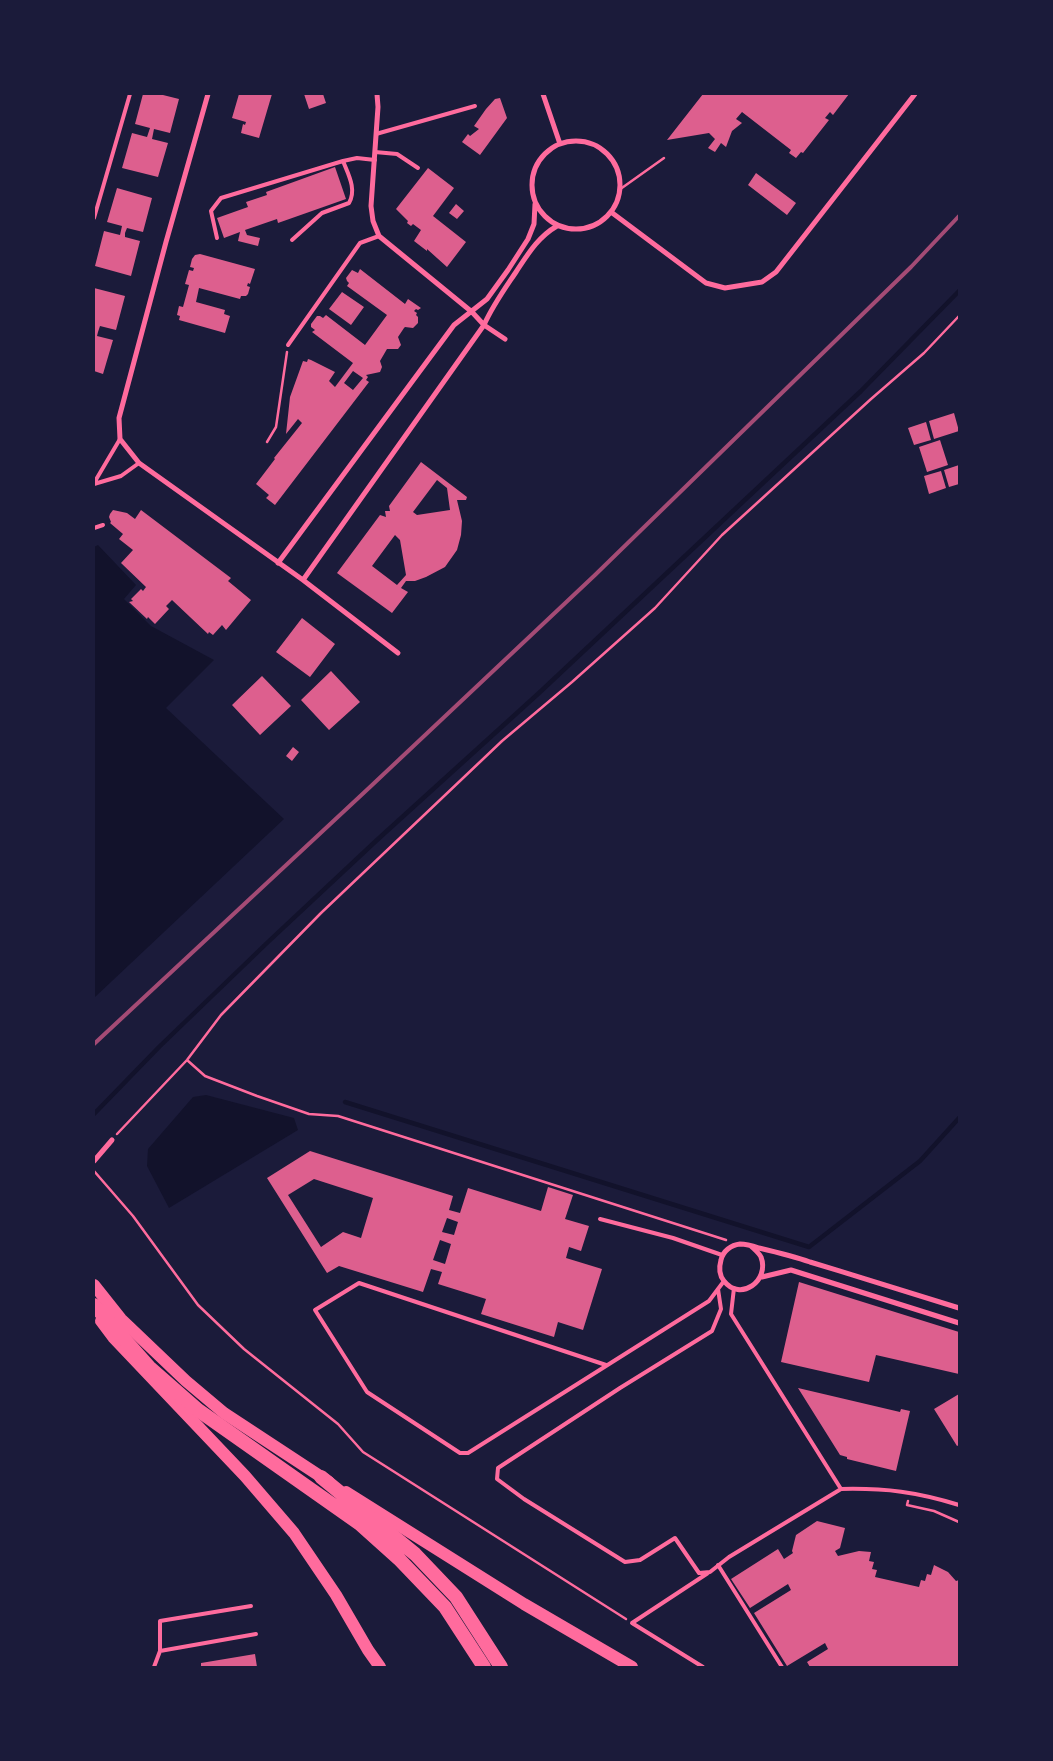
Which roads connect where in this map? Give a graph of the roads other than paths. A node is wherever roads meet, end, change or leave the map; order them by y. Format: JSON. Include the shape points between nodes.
{"nodes":[{"id":1,"x":130,"y":94,"type":"edge"},
{"id":2,"x":208,"y":94,"type":"edge"},
{"id":3,"x":377,"y":94,"type":"edge"},
{"id":4,"x":543,"y":94,"type":"edge"},
{"id":5,"x":915,"y":94,"type":"edge"},
{"id":6,"x":475,"y":106,"type":"dead end"},
{"id":7,"x":376,"y":134,"type":"junction"},
{"id":8,"x":560,"y":144,"type":"junction"},
{"id":9,"x":375,"y":152,"type":"junction"},
{"id":10,"x":343,"y":160,"type":"junction"},
{"id":11,"x":374,"y":160,"type":"junction"},
{"id":12,"x":418,"y":168,"type":"dead end"},
{"id":13,"x":535,"y":204,"type":"junction"},
{"id":14,"x":611,"y":212,"type":"junction"},
{"id":15,"x":94,"y":218,"type":"edge"},
{"id":16,"x":558,"y":226,"type":"junction"},
{"id":17,"x":379,"y":236,"type":"junction"},
{"id":18,"x":217,"y":238,"type":"dead end"},
{"id":19,"x":292,"y":240,"type":"dead end"},
{"id":20,"x":472,"y":312,"type":"junction"},
{"id":21,"x":484,"y":325,"type":"junction"},
{"id":22,"x":505,"y":339,"type":"dead end"},
{"id":23,"x":288,"y":345,"type":"road end"},
{"id":24,"x":120,"y":439,"type":"junction"},
{"id":25,"x":139,"y":463,"type":"junction"},
{"id":26,"x":94,"y":484,"type":"edge"},
{"id":27,"x":103,"y":525,"type":"dead end"},
{"id":28,"x":94,"y":528,"type":"edge"},
{"id":29,"x":278,"y":563,"type":"junction"},
{"id":30,"x":303,"y":580,"type":"junction"},
{"id":31,"x":398,"y":653,"type":"dead end"},
{"id":32,"x":112,"y":1140,"type":"road end"},
{"id":33,"x":94,"y":1161,"type":"edge"},
{"id":34,"x":600,"y":1219,"type":"dead end"},
{"id":35,"x":750,"y":1246,"type":"junction"},
{"id":36,"x":722,"y":1255,"type":"junction"},
{"id":37,"x":762,"y":1277,"type":"junction"},
{"id":38,"x":724,"y":1281,"type":"junction"},
{"id":39,"x":94,"y":1285,"type":"edge"},
{"id":40,"x":734,"y":1288,"type":"junction"},
{"id":41,"x":718,"y":1289,"type":"junction"},
{"id":42,"x":94,"y":1305,"type":"edge"},
{"id":43,"x":959,"y":1308,"type":"edge"},
{"id":44,"x":94,"y":1311,"type":"edge"},
{"id":45,"x":959,"y":1323,"type":"edge"},
{"id":46,"x":606,"y":1364,"type":"junction"},
{"id":47,"x":321,"y":1477,"type":"junction"},
{"id":48,"x":841,"y":1489,"type":"junction"},
{"id":49,"x":959,"y":1505,"type":"edge"},
{"id":50,"x":718,"y":1565,"type":"junction"},
{"id":51,"x":710,"y":1572,"type":"junction"},
{"id":52,"x":251,"y":1606,"type":"dead end"},
{"id":53,"x":256,"y":1634,"type":"dead end"},
{"id":54,"x":160,"y":1651,"type":"junction"},
{"id":55,"x":499,"y":1663,"type":"edge"},
{"id":56,"x":154,"y":1667,"type":"edge"},
{"id":57,"x":380,"y":1667,"type":"edge"},
{"id":58,"x":484,"y":1667,"type":"edge"},
{"id":59,"x":632,"y":1667,"type":"edge"},
{"id":60,"x":703,"y":1667,"type":"edge"},
{"id":61,"x":782,"y":1667,"type":"edge"}],
"edges":[{"from":1,"to":15,"type":"lane"},
{"from":2,"to":24,"type":"street","via":[[119,418]]},
{"from":3,"to":7,"type":"street"},
{"from":4,"to":8,"type":"street"},
{"from":5,"to":14,"type":"street","via":[[776,272],[762,282],[725,288],[706,283]]},
{"from":6,"to":7,"type":"lane"},
{"from":7,"to":9,"type":"street"},
{"from":8,"to":13,"type":"street","via":[[548,150],[534,169]]},
{"from":8,"to":14,"type":"street","via":[[588,143],[611,159],[620,178],[619,196]]},
{"from":9,"to":11,"type":"street"},
{"from":9,"to":12,"type":"lane","via":[[397,154]]},
{"from":10,"to":11,"type":"lane"},
{"from":10,"to":18,"type":"lane","via":[[221,198],[211,210]]},
{"from":10,"to":19,"type":"lane","via":[[352,186],[353,196],[349,203],[322,212]]},
{"from":11,"to":17,"type":"street","via":[[371,206]]},
{"from":13,"to":16,"type":"street"},
{"from":13,"to":20,"type":"street","via":[[534,224],[528,239],[486,299]]},
{"from":14,"to":16,"type":"street","via":[[592,227],[573,230]]},
{"from":16,"to":21,"type":"street","via":[[537,242],[494,304]]},
{"from":17,"to":20,"type":"street"},
{"from":17,"to":23,"type":"lane","via":[[360,243]]},
{"from":20,"to":21,"type":"street"},
{"from":20,"to":29,"type":"street","via":[[454,325]]},
{"from":21,"to":22,"type":"street"},
{"from":21,"to":30,"type":"street"},
{"from":24,"to":25,"type":"street"},
{"from":24,"to":26,"type":"lane"},
{"from":25,"to":26,"type":"lane","via":[[121,476]]},
{"from":25,"to":29,"type":"street"},
{"from":27,"to":28,"type":"lane"},
{"from":29,"to":30,"type":"street"},
{"from":30,"to":31,"type":"street"},
{"from":32,"to":33,"type":"street"},
{"from":34,"to":36,"type":"lane"},
{"from":35,"to":36,"type":"street","via":[[730,1247]]},
{"from":35,"to":37,"type":"street","via":[[760,1256]]},
{"from":35,"to":43,"type":"street","via":[[790,1255]]},
{"from":36,"to":38,"type":"street","via":[[719,1268]]},
{"from":37,"to":40,"type":"street","via":[[745,1289]]},
{"from":37,"to":45,"type":"street","via":[[791,1270]]},
{"from":38,"to":40,"type":"street"},
{"from":38,"to":41,"type":"lane"},
{"from":39,"to":47,"type":"main road","via":[[120,1319],[186,1381],[224,1413]]},
{"from":40,"to":48,"type":"lane","via":[[731,1314]]},
{"from":41,"to":46,"type":"lane","via":[[709,1301]]},
{"from":41,"to":51,"type":"lane","via":[[721,1309],[712,1331],[498,1468],[497,1479],[625,1562],[640,1560],[675,1538],[699,1573]]},
{"from":42,"to":58,"type":"highway","via":[[149,1367],[198,1410],[360,1524],[399,1559],[445,1607]]},
{"from":44,"to":57,"type":"main road","via":[[113,1337],[245,1476],[294,1533]]},
{"from":46,"to":46,"type":"lane","via":[[359,1284],[315,1310],[367,1392],[460,1453],[468,1453]]},
{"from":47,"to":55,"type":"highway","via":[[415,1554],[456,1597]]},
{"from":47,"to":59,"type":"main road","via":[[524,1604]]},
{"from":48,"to":49,"type":"lane","via":[[910,1492]]},
{"from":48,"to":50,"type":"lane"},
{"from":50,"to":51,"type":"lane"},
{"from":50,"to":61,"type":"lane"},
{"from":51,"to":60,"type":"lane","via":[[632,1623]]},
{"from":52,"to":54,"type":"lane","via":[[160,1621]]},
{"from":53,"to":54,"type":"lane"},
{"from":54,"to":56,"type":"lane"}]}
